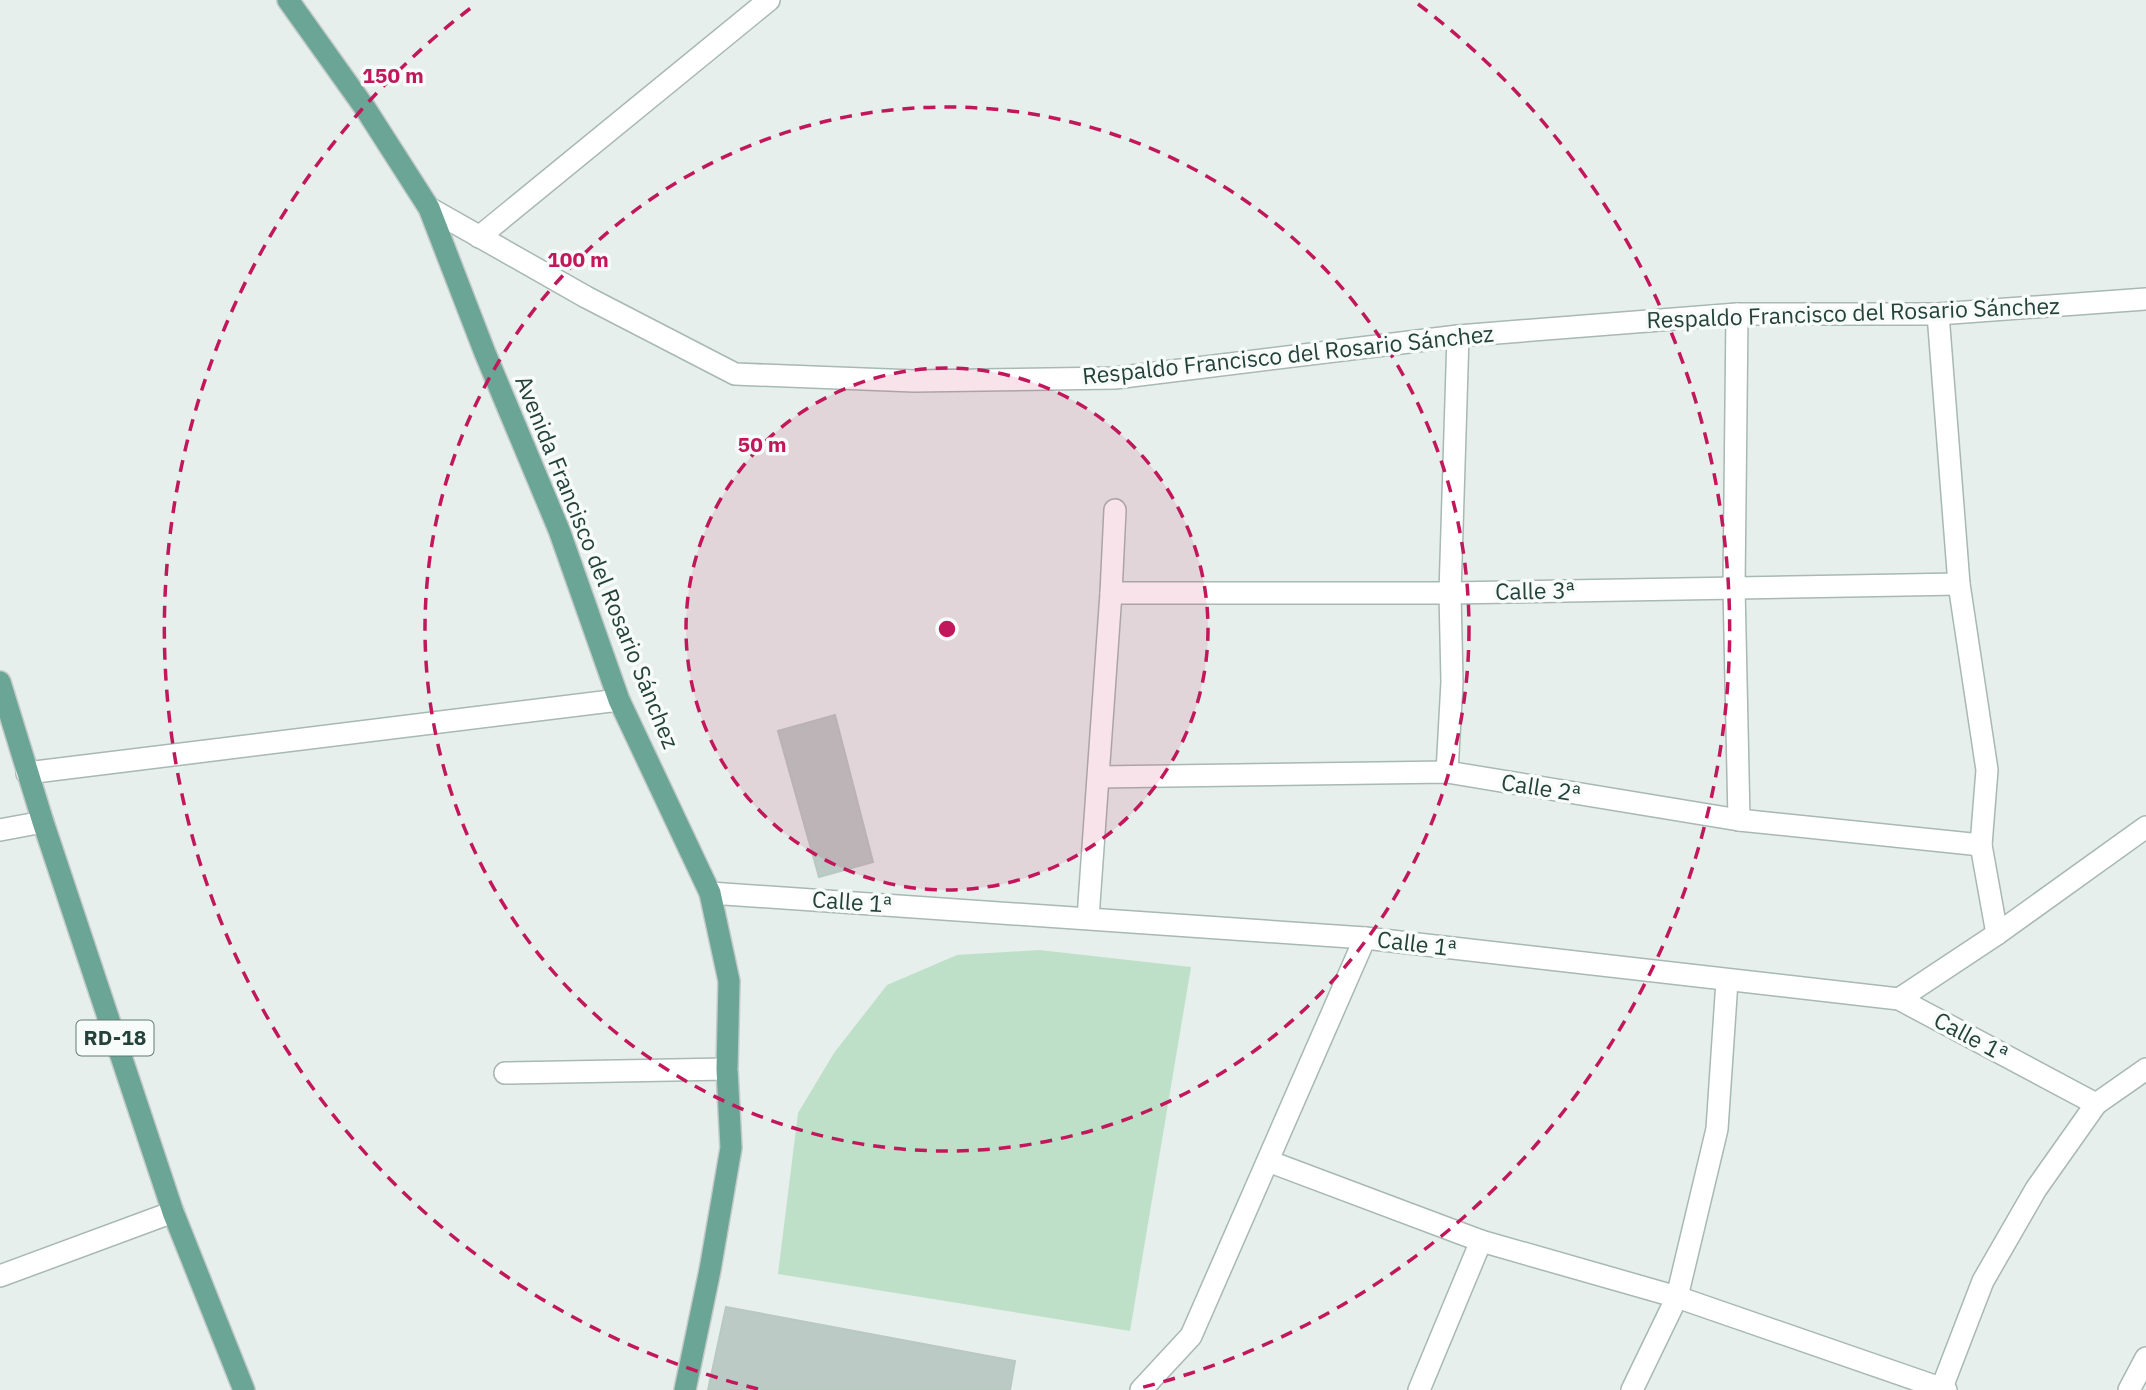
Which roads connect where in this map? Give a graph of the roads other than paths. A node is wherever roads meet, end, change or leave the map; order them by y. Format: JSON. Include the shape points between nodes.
{"nodes":[{"id":1,"x":288,"y":0,"type":"edge"},
{"id":2,"x":769,"y":0,"type":"edge"},
{"id":3,"x":429,"y":208,"type":"junction"},
{"id":4,"x":479,"y":237,"type":"junction"},
{"id":5,"x":2146,"y":299,"type":"edge"},
{"id":6,"x":1737,"y":314,"type":"junction"},
{"id":7,"x":1938,"y":314,"type":"junction"},
{"id":8,"x":1458,"y":336,"type":"junction"},
{"id":9,"x":1115,"y":510,"type":"dead end"},
{"id":10,"x":1959,"y":584,"type":"junction"},
{"id":11,"x":1734,"y":587,"type":"junction"},
{"id":12,"x":1111,"y":593,"type":"junction"},
{"id":13,"x":1450,"y":593,"type":"junction"},
{"id":14,"x":0,"y":682,"type":"edge"},
{"id":15,"x":619,"y":700,"type":"junction"},
{"id":16,"x":1447,"y":772,"type":"junction"},
{"id":17,"x":27,"y":773,"type":"junction"},
{"id":18,"x":1099,"y":777,"type":"junction"},
{"id":19,"x":1739,"y":820,"type":"junction"},
{"id":20,"x":43,"y":822,"type":"junction"},
{"id":21,"x":2146,"y":827,"type":"edge"},
{"id":22,"x":0,"y":830,"type":"edge"},
{"id":23,"x":1981,"y":845,"type":"junction"},
{"id":24,"x":710,"y":893,"type":"junction"},
{"id":25,"x":1088,"y":918,"type":"junction"},
{"id":26,"x":1997,"y":934,"type":"junction"},
{"id":27,"x":1365,"y":938,"type":"junction"},
{"id":28,"x":1727,"y":981,"type":"junction"},
{"id":29,"x":1899,"y":999,"type":"junction"},
{"id":30,"x":727,"y":1069,"type":"junction"},
{"id":31,"x":2146,"y":1069,"type":"edge"},
{"id":32,"x":505,"y":1073,"type":"dead end"},
{"id":33,"x":2096,"y":1104,"type":"junction"},
{"id":34,"x":1268,"y":1161,"type":"junction"},
{"id":35,"x":173,"y":1212,"type":"junction"},
{"id":36,"x":1481,"y":1241,"type":"junction"},
{"id":37,"x":0,"y":1276,"type":"edge"},
{"id":38,"x":1677,"y":1297,"type":"junction"},
{"id":39,"x":2146,"y":1358,"type":"edge"},
{"id":40,"x":1943,"y":1389,"type":"edge"},
{"id":41,"x":244,"y":1390,"type":"edge"},
{"id":42,"x":685,"y":1390,"type":"edge"},
{"id":43,"x":1140,"y":1390,"type":"edge"},
{"id":44,"x":1419,"y":1390,"type":"edge"},
{"id":45,"x":1632,"y":1390,"type":"edge"},
{"id":46,"x":2129,"y":1390,"type":"edge"}],
"edges":[{"from":1,"to":3,"type":"main road","name":"Avenida Francisco del Rosario Sánchez"},
{"from":2,"to":4,"type":"street"},
{"from":3,"to":4,"type":"street","name":"Respaldo Francisco del Rosario Sánchez"},
{"from":3,"to":15,"type":"main road","name":"Avenida Francisco del Rosario Sánchez","via":[[559,530]]},
{"from":4,"to":8,"type":"street","name":"Respaldo Francisco del Rosario Sánchez","via":[[735,374],[914,381],[1115,378]]},
{"from":5,"to":7,"type":"street","name":"Respaldo Francisco del Rosario Sánchez"},
{"from":6,"to":7,"type":"street","name":"Respaldo Francisco del Rosario Sánchez"},
{"from":6,"to":8,"type":"street","name":"Respaldo Francisco del Rosario Sánchez"},
{"from":6,"to":11,"type":"street"},
{"from":7,"to":10,"type":"street"},
{"from":8,"to":13,"type":"street"},
{"from":9,"to":12,"type":"street"},
{"from":10,"to":11,"type":"street","name":"Calle 3ª"},
{"from":10,"to":23,"type":"street","via":[[1987,770]]},
{"from":11,"to":13,"type":"street","name":"Calle 3ª"},
{"from":11,"to":19,"type":"street"},
{"from":12,"to":13,"type":"street","name":"Calle 3ª"},
{"from":12,"to":18,"type":"street"},
{"from":13,"to":16,"type":"street"},
{"from":14,"to":17,"type":"main road","number":"RD-18"},
{"from":15,"to":17,"type":"street"},
{"from":15,"to":24,"type":"main road","name":"Avenida Francisco del Rosario Sánchez"},
{"from":16,"to":18,"type":"street","name":"Calle 2ª"},
{"from":16,"to":19,"type":"street","name":"Calle 2ª"},
{"from":17,"to":20,"type":"main road","number":"RD-18"},
{"from":18,"to":25,"type":"street"},
{"from":19,"to":23,"type":"street","name":"Calle 2ª"},
{"from":20,"to":22,"type":"street"},
{"from":20,"to":35,"type":"main road","number":"RD-18"},
{"from":21,"to":26,"type":"street"},
{"from":23,"to":26,"type":"street"},
{"from":24,"to":25,"type":"street","name":"Calle 1ª"},
{"from":24,"to":30,"type":"main road","name":"Avenida Francisco del Rosario Sánchez","via":[[729,981]]},
{"from":25,"to":27,"type":"street","name":"Calle 1ª"},
{"from":26,"to":29,"type":"street"},
{"from":27,"to":28,"type":"street","name":"Calle 1ª"},
{"from":27,"to":34,"type":"street"},
{"from":28,"to":29,"type":"street","name":"Calle 1ª"},
{"from":28,"to":38,"type":"street","via":[[1717,1129]]},
{"from":29,"to":33,"type":"street","name":"Calle 1ª"},
{"from":30,"to":32,"type":"street"},
{"from":30,"to":42,"type":"main road","name":"Avenida Francisco del Rosario Sánchez","via":[[731,1148]]},
{"from":31,"to":33,"type":"street"},
{"from":33,"to":40,"type":"street","via":[[2036,1189],[1983,1282]]},
{"from":34,"to":36,"type":"street"},
{"from":34,"to":43,"type":"street","via":[[1191,1336]]},
{"from":35,"to":37,"type":"street"},
{"from":35,"to":41,"type":"main road","number":"RD-18"},
{"from":36,"to":38,"type":"street"},
{"from":36,"to":44,"type":"street"},
{"from":38,"to":40,"type":"street"},
{"from":38,"to":45,"type":"street"},
{"from":39,"to":46,"type":"street"}]}
